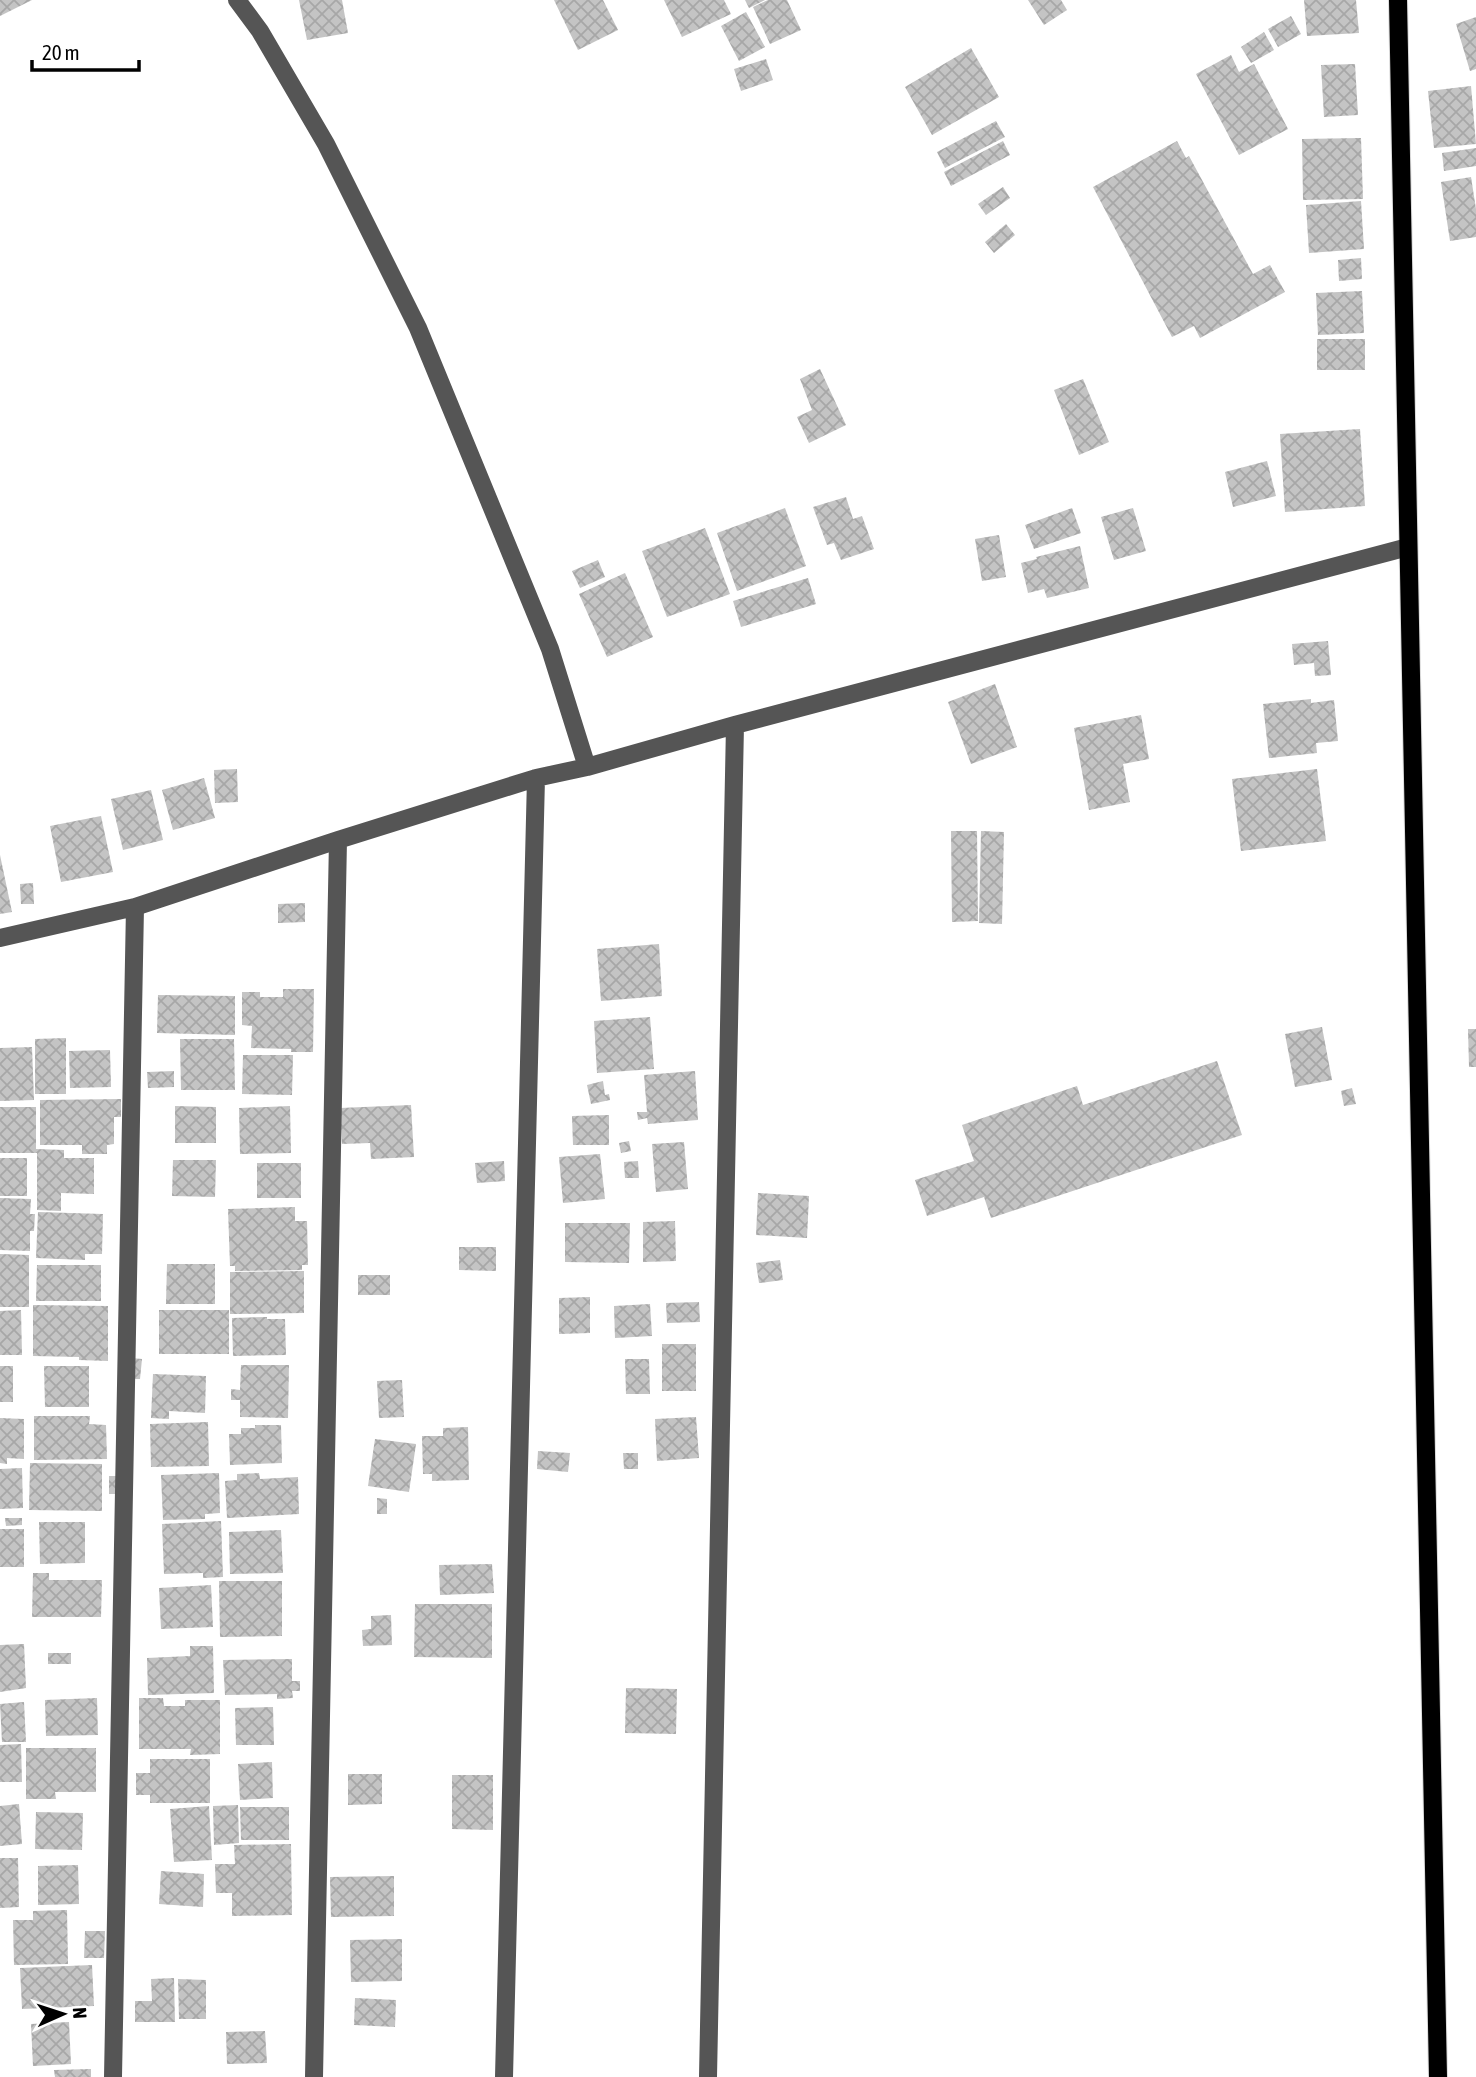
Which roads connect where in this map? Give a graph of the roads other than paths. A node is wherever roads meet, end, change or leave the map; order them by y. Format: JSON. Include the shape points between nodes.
{"nodes":[{"id":1,"x":237,"y":0,"type":"edge"},
{"id":2,"x":1398,"y":0,"type":"edge"},
{"id":3,"x":1408,"y":547,"type":"junction"},
{"id":4,"x":735,"y":725,"type":"junction"},
{"id":5,"x":587,"y":767,"type":"junction"},
{"id":6,"x":536,"y":778,"type":"junction"},
{"id":7,"x":338,"y":840,"type":"junction"},
{"id":8,"x":135,"y":907,"type":"junction"},
{"id":9,"x":0,"y":938,"type":"edge"},
{"id":10,"x":113,"y":2077,"type":"edge"},
{"id":11,"x":314,"y":2077,"type":"edge"},
{"id":12,"x":504,"y":2077,"type":"edge"},
{"id":13,"x":708,"y":2077,"type":"edge"},
{"id":14,"x":1438,"y":2077,"type":"edge"}],
"edges":[{"from":1,"to":5,"type":"street","via":[[326,144],[418,328],[550,649]]},
{"from":2,"to":3,"type":"main road"},
{"from":3,"to":4,"type":"street"},
{"from":3,"to":14,"type":"main road"},
{"from":4,"to":5,"type":"street"},
{"from":4,"to":13,"type":"street"},
{"from":5,"to":6,"type":"street"},
{"from":6,"to":7,"type":"street"},
{"from":6,"to":12,"type":"street"},
{"from":7,"to":8,"type":"street"},
{"from":7,"to":11,"type":"street"},
{"from":8,"to":9,"type":"street"},
{"from":8,"to":10,"type":"street"}]}
